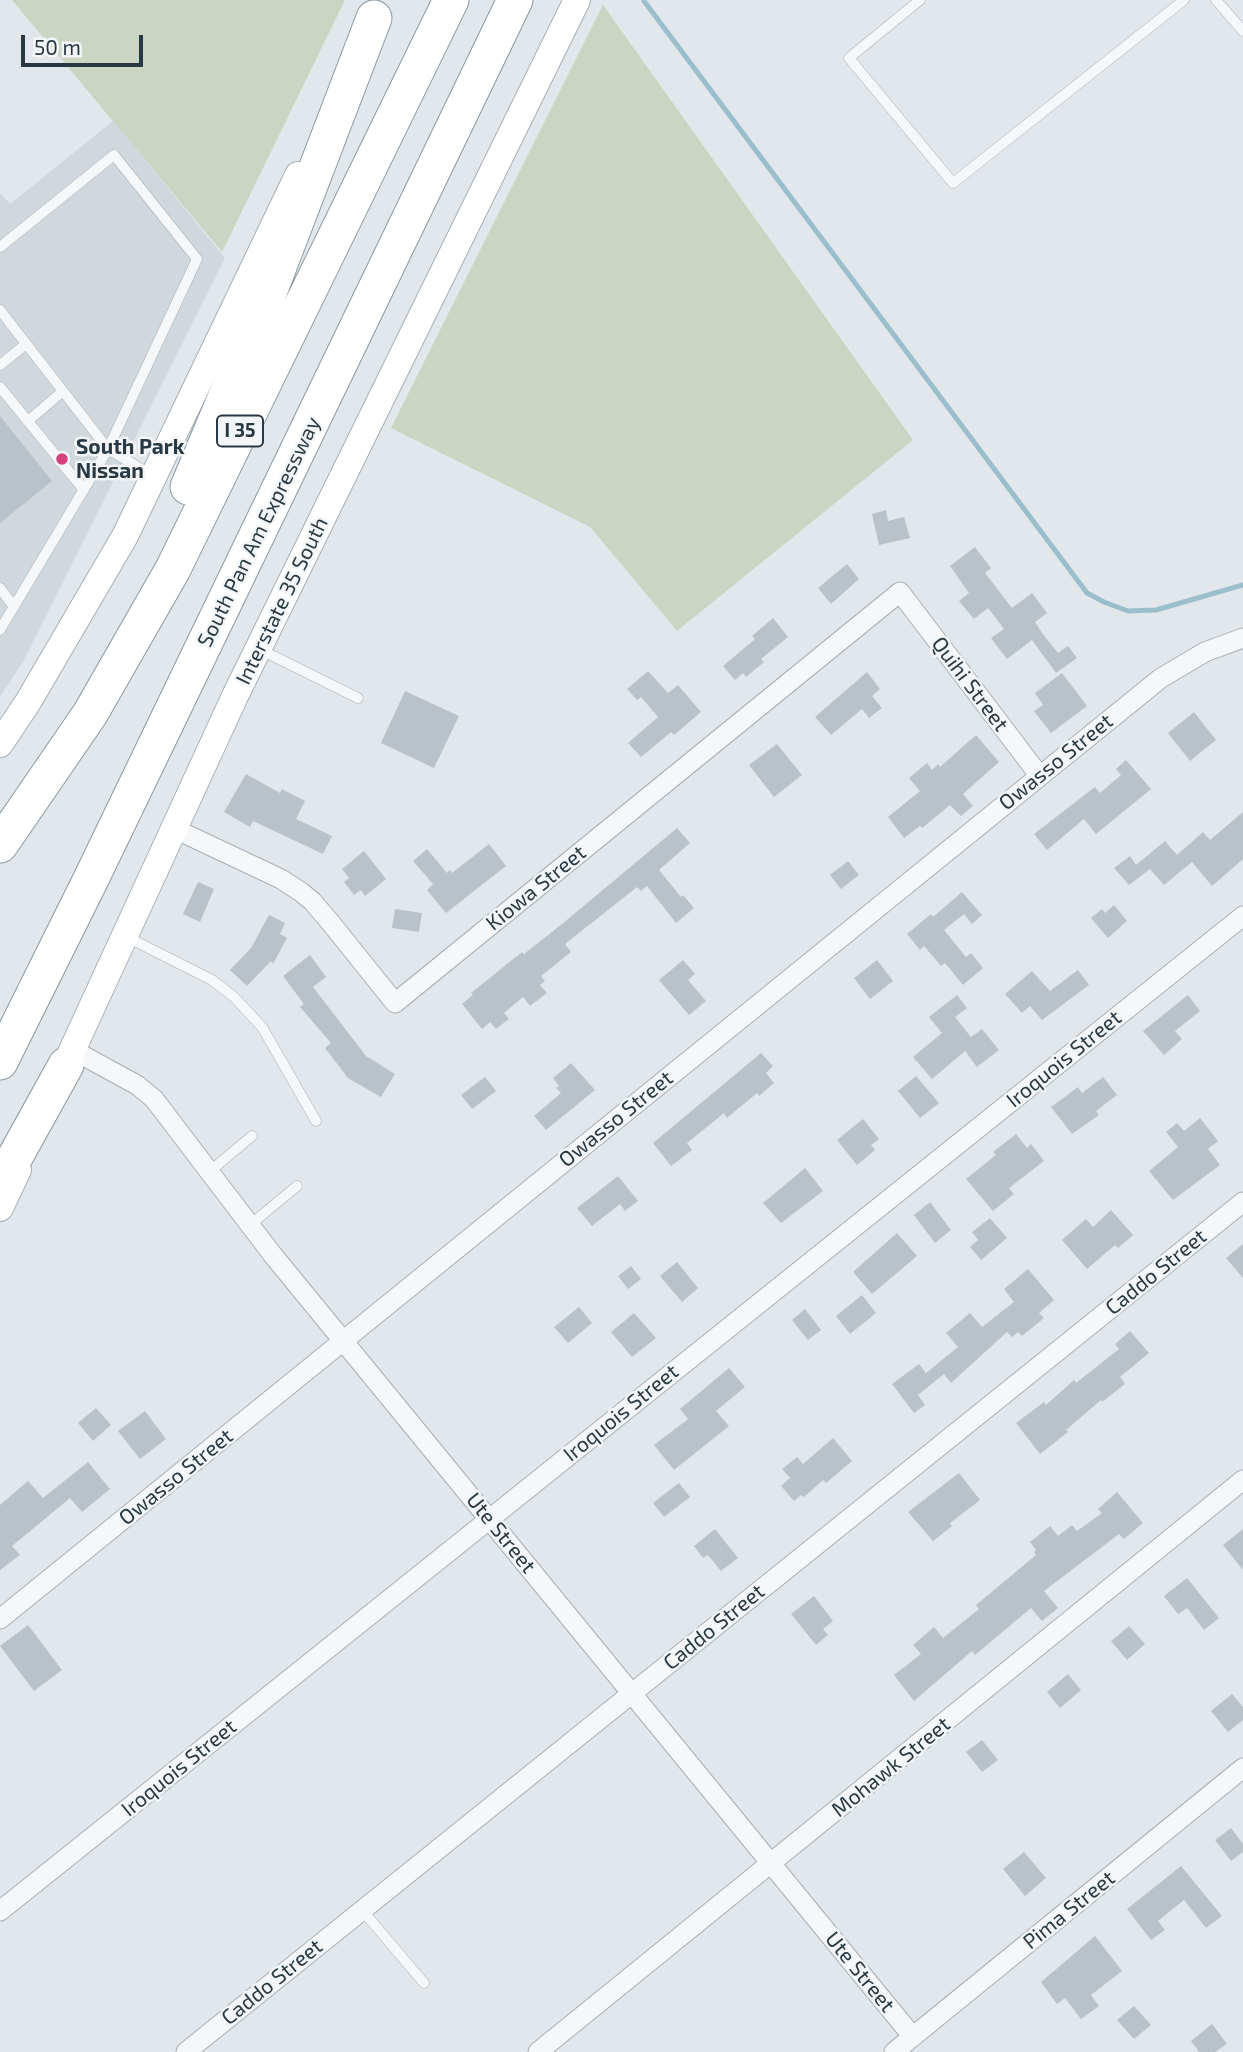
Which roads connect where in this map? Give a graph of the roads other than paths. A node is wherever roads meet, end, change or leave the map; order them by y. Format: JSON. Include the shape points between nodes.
{"nodes":[{"id":1,"x":451,"y":0,"type":"edge"},
{"id":2,"x":515,"y":0,"type":"edge"},
{"id":3,"x":577,"y":0,"type":"edge"},
{"id":4,"x":920,"y":0,"type":"edge"},
{"id":5,"x":1184,"y":0,"type":"edge"},
{"id":6,"x":1216,"y":0,"type":"edge"},
{"id":7,"x":378,"y":9,"type":"edge"},
{"id":8,"x":1243,"y":31,"type":"edge"},
{"id":9,"x":0,"y":247,"type":"edge"},
{"id":10,"x":0,"y":310,"type":"edge"},
{"id":11,"x":26,"y":344,"type":"junction"},
{"id":12,"x":0,"y":365,"type":"edge"},
{"id":13,"x":0,"y":387,"type":"edge"},
{"id":14,"x":64,"y":391,"type":"junction"},
{"id":15,"x":28,"y":421,"type":"junction"},
{"id":16,"x":108,"y":449,"type":"junction"},
{"id":17,"x":154,"y":476,"type":"junction"},
{"id":18,"x":84,"y":490,"type":"junction"},
{"id":19,"x":0,"y":588,"type":"edge"},
{"id":20,"x":900,"y":592,"type":"joint"},
{"id":21,"x":14,"y":607,"type":"junction"},
{"id":22,"x":0,"y":630,"type":"edge"},
{"id":23,"x":1243,"y":638,"type":"edge"},
{"id":24,"x":258,"y":648,"type":"junction"},
{"id":25,"x":358,"y":698,"type":"dead end"},
{"id":26,"x":0,"y":744,"type":"edge"},
{"id":27,"x":1039,"y":775,"type":"junction"},
{"id":28,"x":175,"y":829,"type":"junction"},
{"id":29,"x":0,"y":837,"type":"edge"},
{"id":30,"x":0,"y":845,"type":"edge"},
{"id":31,"x":1243,"y":916,"type":"edge"},
{"id":32,"x":125,"y":937,"type":"junction"},
{"id":33,"x":69,"y":1058,"type":"junction"},
{"id":34,"x":0,"y":1062,"type":"edge"},
{"id":35,"x":316,"y":1121,"type":"dead end"},
{"id":36,"x":253,"y":1136,"type":"dead end"},
{"id":37,"x":209,"y":1172,"type":"junction"},
{"id":38,"x":0,"y":1184,"type":"edge"},
{"id":39,"x":297,"y":1186,"type":"dead end"},
{"id":40,"x":1243,"y":1202,"type":"edge"},
{"id":41,"x":0,"y":1208,"type":"edge"},
{"id":42,"x":250,"y":1225,"type":"junction"},
{"id":43,"x":343,"y":1341,"type":"junction"},
{"id":44,"x":1243,"y":1480,"type":"edge"},
{"id":45,"x":489,"y":1519,"type":"junction"},
{"id":46,"x":0,"y":1619,"type":"edge"},
{"id":47,"x":632,"y":1693,"type":"junction"},
{"id":48,"x":1243,"y":1768,"type":"edge"},
{"id":49,"x":772,"y":1864,"type":"junction"},
{"id":50,"x":362,"y":1910,"type":"junction"},
{"id":51,"x":0,"y":1911,"type":"edge"},
{"id":52,"x":424,"y":1983,"type":"dead end"},
{"id":53,"x":914,"y":2037,"type":"junction"},
{"id":54,"x":186,"y":2052,"type":"edge"},
{"id":55,"x":538,"y":2052,"type":"edge"},
{"id":56,"x":894,"y":2052,"type":"edge"}],
"edges":[{"from":1,"to":30,"type":"highway","number":"I 35","via":[[173,569],[90,713]]},
{"from":2,"to":34,"type":"highway","name":"South Pan Am Expressway"},
{"from":3,"to":24,"type":"main road","name":"Interstate 35 South"},
{"from":4,"to":5,"type":"lane","via":[[849,58],[953,183]]},
{"from":6,"to":8,"type":"lane"},
{"from":7,"to":17,"type":"main road"},
{"from":7,"to":29,"type":"highway","via":[[200,461],[144,583]]},
{"from":9,"to":16,"type":"lane","via":[[114,155],[197,259]]},
{"from":10,"to":11,"type":"lane"},
{"from":11,"to":12,"type":"lane"},
{"from":11,"to":14,"type":"lane"},
{"from":13,"to":15,"type":"lane"},
{"from":14,"to":15,"type":"lane"},
{"from":14,"to":16,"type":"lane"},
{"from":15,"to":18,"type":"lane"},
{"from":16,"to":17,"type":"lane"},
{"from":16,"to":18,"type":"lane"},
{"from":17,"to":26,"type":"main road","via":[[125,536]]},
{"from":18,"to":21,"type":"lane"},
{"from":19,"to":21,"type":"lane"},
{"from":20,"to":27,"type":"street","name":"Quihi Street"},
{"from":20,"to":28,"type":"street","name":"Kiowa Street","via":[[395,1003],[301,892]]},
{"from":21,"to":22,"type":"lane"},
{"from":23,"to":27,"type":"street","name":"Owasso Street","via":[[1171,671]]},
{"from":24,"to":25,"type":"lane"},
{"from":24,"to":28,"type":"main road","name":"Interstate 35 South"},
{"from":27,"to":43,"type":"street","name":"Owasso Street"},
{"from":28,"to":32,"type":"main road","name":"Interstate 35 South"},
{"from":31,"to":45,"type":"street","name":"Iroquois Street"},
{"from":32,"to":33,"type":"main road","name":"Interstate 35 South"},
{"from":32,"to":35,"type":"lane","via":[[212,980],[234,997],[262,1027]]},
{"from":33,"to":37,"type":"street","name":"Ute Street","via":[[137,1085],[154,1099]]},
{"from":33,"to":38,"type":"highway"},
{"from":33,"to":41,"type":"main road","name":"Interstate 35 South"},
{"from":36,"to":37,"type":"lane"},
{"from":37,"to":42,"type":"street","name":"Ute Street"},
{"from":39,"to":42,"type":"lane"},
{"from":40,"to":47,"type":"street","name":"Caddo Street"},
{"from":42,"to":43,"type":"street","name":"Ute Street"},
{"from":43,"to":45,"type":"street","name":"Ute Street"},
{"from":43,"to":46,"type":"street","name":"Owasso Street"},
{"from":44,"to":49,"type":"street","name":"Mohawk Street"},
{"from":45,"to":47,"type":"street","name":"Ute Street"},
{"from":45,"to":51,"type":"street","name":"Iroquois Street"},
{"from":47,"to":49,"type":"street","name":"Ute Street"},
{"from":47,"to":50,"type":"street","name":"Caddo Street"},
{"from":48,"to":53,"type":"street","name":"Pima Street"},
{"from":49,"to":53,"type":"street","name":"Ute Street"},
{"from":49,"to":55,"type":"street","name":"Mohawk Street"},
{"from":50,"to":52,"type":"lane"},
{"from":50,"to":54,"type":"street","name":"Caddo Street"},
{"from":53,"to":56,"type":"street","name":"Pima Street"}]}
